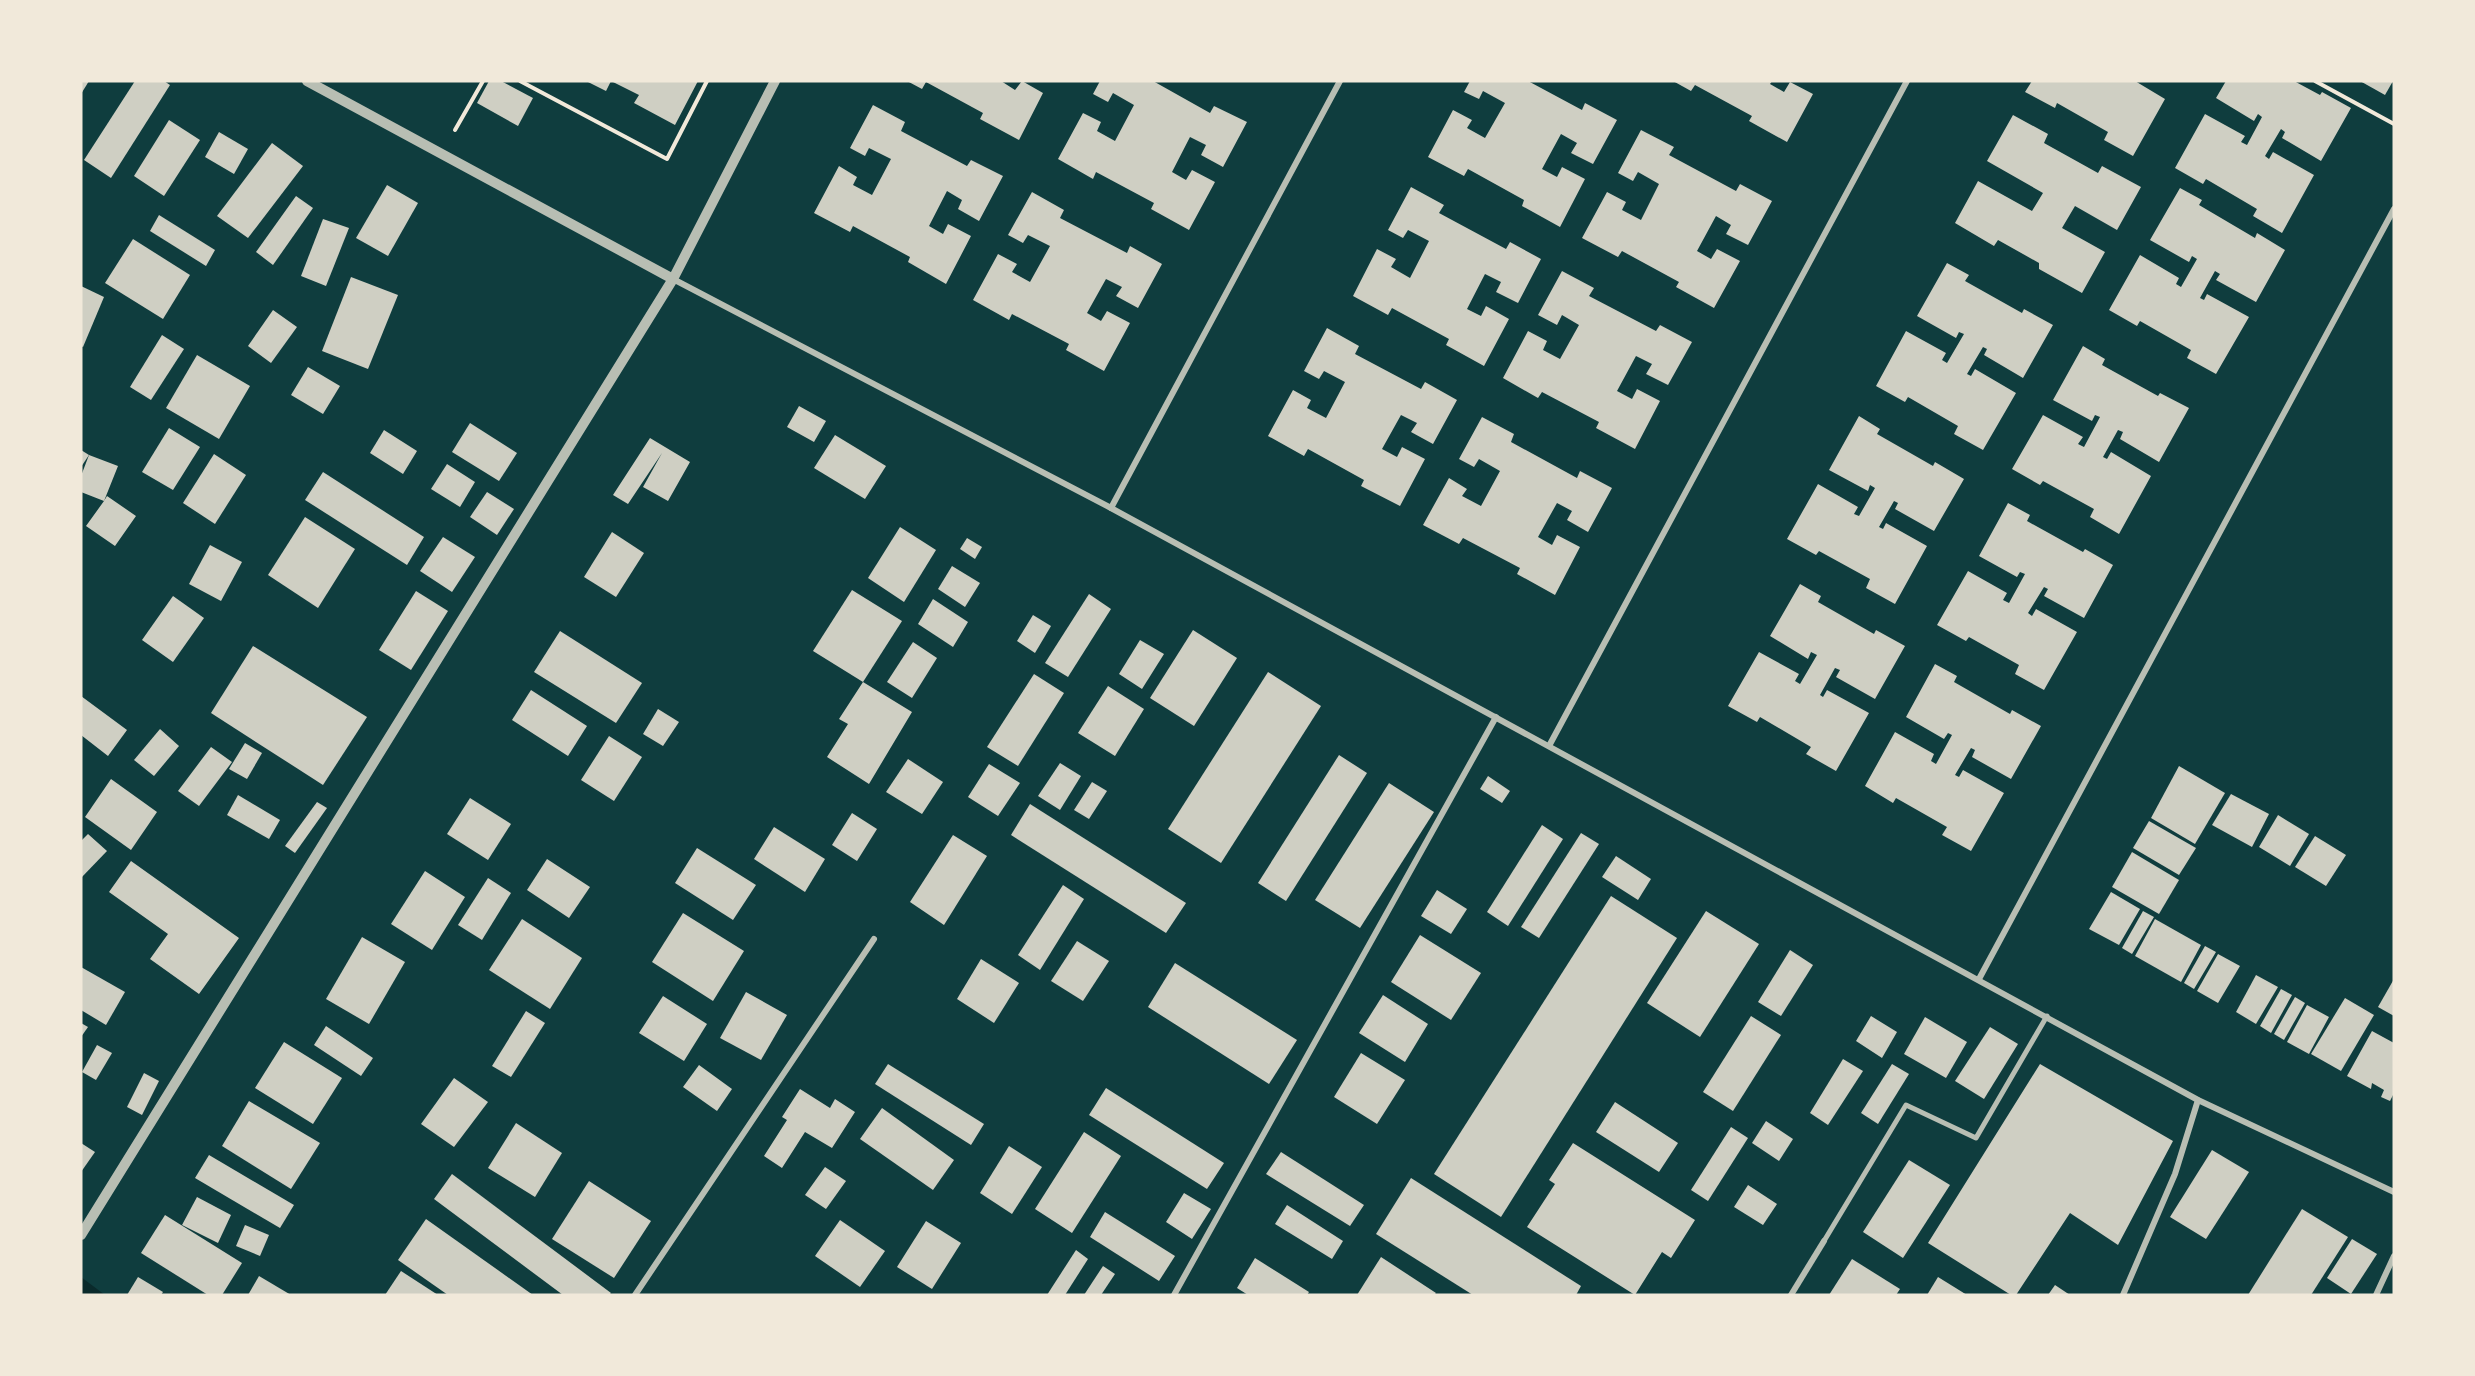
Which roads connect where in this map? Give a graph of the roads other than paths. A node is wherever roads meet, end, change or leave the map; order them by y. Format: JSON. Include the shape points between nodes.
{"nodes":[{"id":1,"x":307,"y":81,"type":"edge"},
{"id":2,"x":775,"y":81,"type":"edge"},
{"id":3,"x":1340,"y":81,"type":"edge"},
{"id":4,"x":1907,"y":81,"type":"edge"},
{"id":5,"x":2394,"y":209,"type":"edge"},
{"id":6,"x":673,"y":279,"type":"junction"},
{"id":7,"x":1111,"y":507,"type":"junction"},
{"id":8,"x":1496,"y":717,"type":"junction"},
{"id":9,"x":1549,"y":747,"type":"junction"},
{"id":10,"x":874,"y":939,"type":"dead end"},
{"id":11,"x":1979,"y":979,"type":"junction"},
{"id":12,"x":2047,"y":1016,"type":"junction"},
{"id":13,"x":2198,"y":1100,"type":"junction"},
{"id":14,"x":2394,"y":1192,"type":"edge"},
{"id":15,"x":81,"y":1235,"type":"edge"},
{"id":16,"x":1824,"y":1241,"type":"joint"},
{"id":17,"x":2394,"y":1256,"type":"edge"},
{"id":18,"x":635,"y":1295,"type":"edge"},
{"id":19,"x":1174,"y":1295,"type":"edge"},
{"id":20,"x":1791,"y":1295,"type":"edge"},
{"id":21,"x":2123,"y":1295,"type":"edge"},
{"id":22,"x":2376,"y":1295,"type":"edge"}],
"edges":[{"from":1,"to":6,"type":"street"},
{"from":2,"to":6,"type":"street"},
{"from":3,"to":7,"type":"street"},
{"from":4,"to":9,"type":"street"},
{"from":5,"to":11,"type":"street"},
{"from":6,"to":7,"type":"street"},
{"from":6,"to":15,"type":"street"},
{"from":7,"to":8,"type":"street"},
{"from":8,"to":9,"type":"street"},
{"from":8,"to":19,"type":"street"},
{"from":9,"to":11,"type":"street"},
{"from":10,"to":18,"type":"street"},
{"from":11,"to":12,"type":"street"},
{"from":12,"to":13,"type":"street"},
{"from":12,"to":16,"type":"street","via":[[1976,1138],[1906,1105]]},
{"from":13,"to":14,"type":"street"},
{"from":13,"to":21,"type":"street","via":[[2175,1174]]},
{"from":16,"to":20,"type":"street"},
{"from":17,"to":22,"type":"street"}]}
